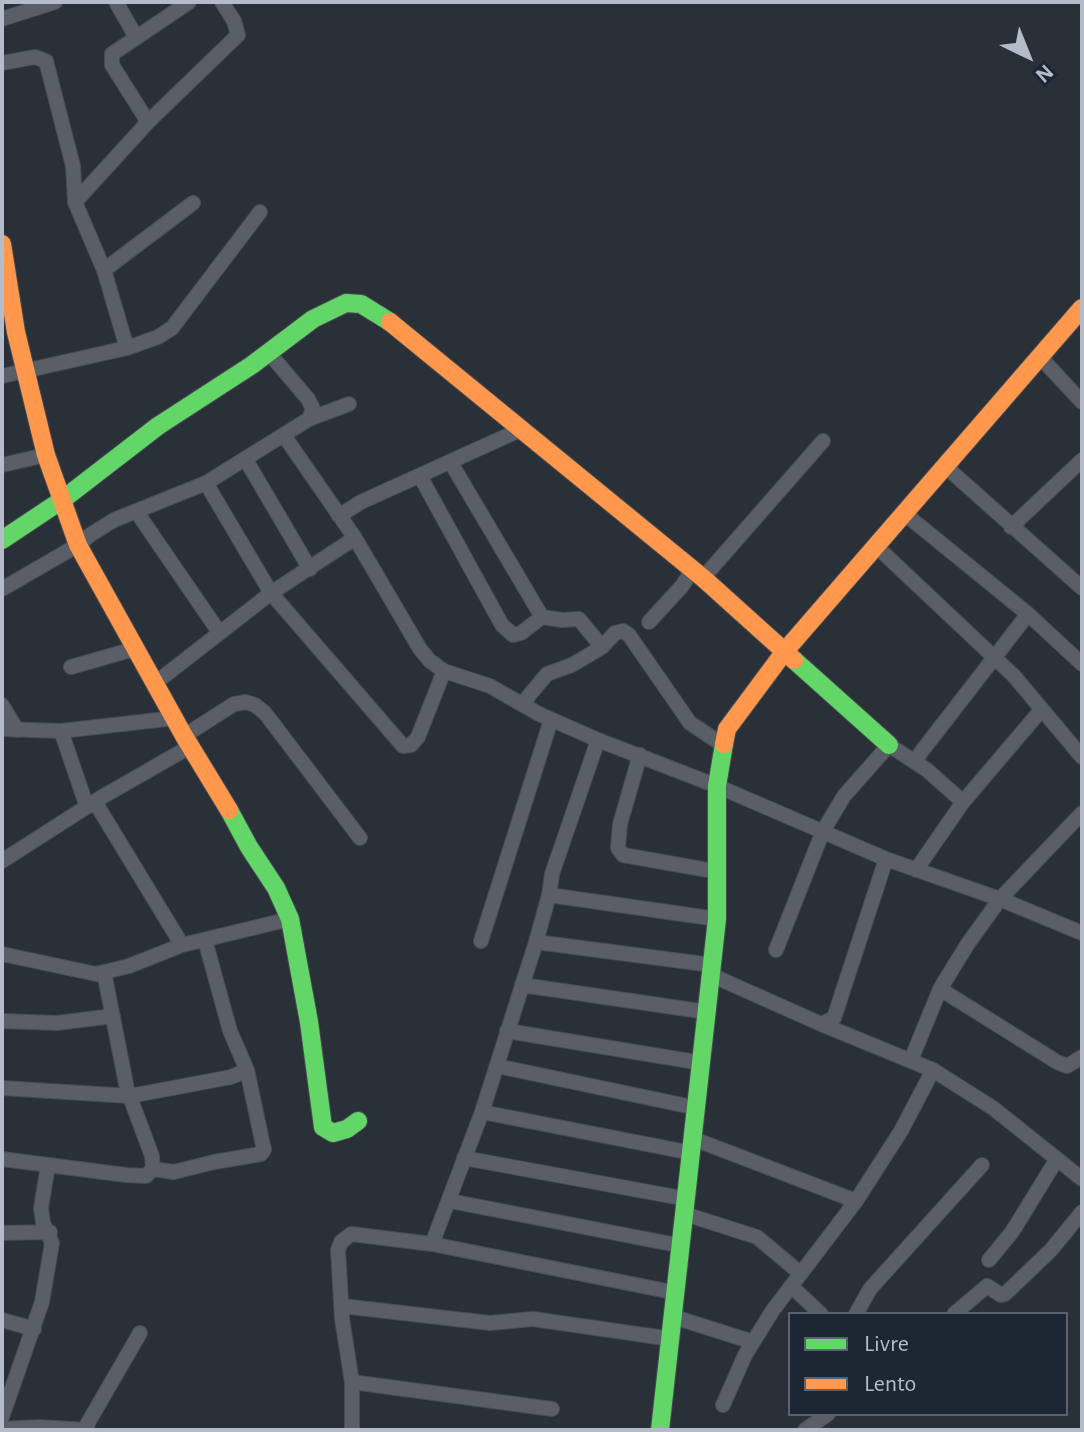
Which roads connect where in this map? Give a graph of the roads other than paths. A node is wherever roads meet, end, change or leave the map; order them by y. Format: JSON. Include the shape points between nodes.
{"nodes":[{"id":1,"x":55,"y":2,"type":"edge"},
{"id":2,"x":116,"y":2,"type":"edge"},
{"id":3,"x":189,"y":2,"type":"edge"},
{"id":4,"x":222,"y":2,"type":"edge"},
{"id":5,"x":2,"y":19,"type":"edge"},
{"id":6,"x":136,"y":37,"type":"junction"},
{"id":7,"x":2,"y":63,"type":"edge"},
{"id":8,"x":148,"y":122,"type":"junction"},
{"id":9,"x":75,"y":202,"type":"junction"},
{"id":10,"x":193,"y":203,"type":"dead end"},
{"id":11,"x":260,"y":212,"type":"dead end"},
{"id":12,"x":2,"y":244,"type":"edge"},
{"id":13,"x":104,"y":270,"type":"junction"},
{"id":14,"x":1082,"y":308,"type":"edge"},
{"id":15,"x":127,"y":348,"type":"junction"},
{"id":16,"x":269,"y":353,"type":"junction"},
{"id":17,"x":1040,"y":357,"type":"junction"},
{"id":18,"x":27,"y":373,"type":"junction"},
{"id":19,"x":2,"y":376,"type":"edge"},
{"id":20,"x":1082,"y":402,"type":"edge"},
{"id":21,"x":349,"y":404,"type":"dead end"},
{"id":22,"x":309,"y":419,"type":"junction"},
{"id":23,"x":522,"y":429,"type":"junction"},
{"id":24,"x":285,"y":437,"type":"junction"},
{"id":25,"x":823,"y":441,"type":"dead end"},
{"id":26,"x":46,"y":455,"type":"junction"},
{"id":27,"x":246,"y":460,"type":"junction"},
{"id":28,"x":1082,"y":460,"type":"edge"},
{"id":29,"x":451,"y":463,"type":"junction"},
{"id":30,"x":2,"y":465,"type":"edge"},
{"id":31,"x":946,"y":467,"type":"junction"},
{"id":32,"x":420,"y":476,"type":"junction"},
{"id":33,"x":206,"y":483,"type":"junction"},
{"id":34,"x":62,"y":500,"type":"junction"},
{"id":35,"x":136,"y":511,"type":"junction"},
{"id":36,"x":905,"y":514,"type":"junction"},
{"id":37,"x":339,"y":516,"type":"junction"},
{"id":38,"x":1011,"y":527,"type":"junction"},
{"id":39,"x":355,"y":538,"type":"junction"},
{"id":40,"x":2,"y":540,"type":"edge"},
{"id":41,"x":78,"y":545,"type":"junction"},
{"id":42,"x":876,"y":546,"type":"junction"},
{"id":43,"x":310,"y":569,"type":"junction"},
{"id":44,"x":698,"y":575,"type":"junction"},
{"id":45,"x":1082,"y":588,"type":"edge"},
{"id":46,"x":2,"y":589,"type":"edge"},
{"id":47,"x":271,"y":593,"type":"junction"},
{"id":48,"x":1028,"y":614,"type":"junction"},
{"id":49,"x":542,"y":617,"type":"junction"},
{"id":50,"x":649,"y":622,"type":"dead end"},
{"id":51,"x":219,"y":632,"type":"junction"},
{"id":52,"x":602,"y":647,"type":"junction"},
{"id":53,"x":134,"y":649,"type":"junction"},
{"id":54,"x":785,"y":651,"type":"junction"},
{"id":55,"x":995,"y":657,"type":"junction"},
{"id":56,"x":1082,"y":664,"type":"edge"},
{"id":57,"x":71,"y":667,"type":"dead end"},
{"id":58,"x":444,"y":671,"type":"junction"},
{"id":59,"x":154,"y":684,"type":"junction"},
{"id":60,"x":522,"y":704,"type":"junction"},
{"id":61,"x":2,"y":705,"type":"edge"},
{"id":62,"x":1042,"y":709,"type":"junction"},
{"id":63,"x":175,"y":718,"type":"junction"},
{"id":64,"x":551,"y":720,"type":"junction"},
{"id":65,"x":9,"y":729,"type":"edge"},
{"id":66,"x":61,"y":731,"type":"junction"},
{"id":67,"x":598,"y":740,"type":"junction"},
{"id":68,"x":188,"y":741,"type":"junction"},
{"id":69,"x":723,"y":745,"type":"junction"},
{"id":70,"x":889,"y":745,"type":"junction"},
{"id":71,"x":640,"y":755,"type":"junction"},
{"id":72,"x":1082,"y":757,"type":"edge"},
{"id":73,"x":915,"y":760,"type":"junction"},
{"id":74,"x":717,"y":786,"type":"junction"},
{"id":75,"x":963,"y":802,"type":"junction"},
{"id":76,"x":91,"y":804,"type":"junction"},
{"id":77,"x":1082,"y":813,"type":"edge"},
{"id":78,"x":823,"y":831,"type":"junction"},
{"id":79,"x":360,"y":838,"type":"dead end"},
{"id":80,"x":886,"y":859,"type":"junction"},
{"id":81,"x":2,"y":861,"type":"edge"},
{"id":82,"x":916,"y":870,"type":"junction"},
{"id":83,"x":719,"y":872,"type":"junction"},
{"id":84,"x":549,"y":895,"type":"junction"},
{"id":85,"x":1000,"y":899,"type":"junction"},
{"id":86,"x":290,"y":919,"type":"junction"},
{"id":87,"x":717,"y":919,"type":"junction"},
{"id":88,"x":1082,"y":933,"type":"edge"},
{"id":89,"x":205,"y":940,"type":"junction"},
{"id":90,"x":481,"y":941,"type":"dead end"},
{"id":91,"x":536,"y":942,"type":"junction"},
{"id":92,"x":182,"y":945,"type":"junction"},
{"id":93,"x":776,"y":950,"type":"dead end"},
{"id":94,"x":2,"y":954,"type":"edge"},
{"id":95,"x":712,"y":970,"type":"junction"},
{"id":96,"x":104,"y":972,"type":"junction"},
{"id":97,"x":522,"y":985,"type":"junction"},
{"id":98,"x":940,"y":989,"type":"junction"},
{"id":99,"x":707,"y":1012,"type":"junction"},
{"id":100,"x":113,"y":1016,"type":"junction"},
{"id":101,"x":2,"y":1021,"type":"edge"},
{"id":102,"x":821,"y":1024,"type":"junction"},
{"id":103,"x":507,"y":1031,"type":"junction"},
{"id":104,"x":1082,"y":1057,"type":"edge"},
{"id":105,"x":911,"y":1060,"type":"junction"},
{"id":106,"x":702,"y":1063,"type":"junction"},
{"id":107,"x":497,"y":1066,"type":"junction"},
{"id":108,"x":247,"y":1070,"type":"junction"},
{"id":109,"x":933,"y":1070,"type":"junction"},
{"id":110,"x":2,"y":1088,"type":"edge"},
{"id":111,"x":130,"y":1096,"type":"junction"},
{"id":112,"x":697,"y":1108,"type":"junction"},
{"id":113,"x":482,"y":1112,"type":"junction"},
{"id":114,"x":358,"y":1121,"type":"dead end"},
{"id":115,"x":693,"y":1146,"type":"junction"},
{"id":116,"x":464,"y":1158,"type":"junction"},
{"id":117,"x":2,"y":1159,"type":"edge"},
{"id":118,"x":1057,"y":1159,"type":"junction"},
{"id":119,"x":48,"y":1165,"type":"junction"},
{"id":120,"x":982,"y":1165,"type":"dead end"},
{"id":121,"x":153,"y":1169,"type":"junction"},
{"id":122,"x":1082,"y":1179,"type":"edge"},
{"id":123,"x":450,"y":1201,"type":"junction"},
{"id":124,"x":856,"y":1201,"type":"junction"},
{"id":125,"x":686,"y":1207,"type":"junction"},
{"id":126,"x":1082,"y":1212,"type":"edge"},
{"id":127,"x":50,"y":1232,"type":"junction"},
{"id":128,"x":2,"y":1233,"type":"edge"},
{"id":129,"x":432,"y":1244,"type":"junction"},
{"id":130,"x":682,"y":1246,"type":"junction"},
{"id":131,"x":989,"y":1260,"type":"dead end"},
{"id":132,"x":800,"y":1273,"type":"junction"},
{"id":133,"x":791,"y":1286,"type":"junction"},
{"id":134,"x":677,"y":1293,"type":"junction"},
{"id":135,"x":342,"y":1306,"type":"junction"},
{"id":136,"x":819,"y":1312,"type":"edge"},
{"id":137,"x":857,"y":1312,"type":"edge"},
{"id":138,"x":956,"y":1312,"type":"edge"},
{"id":139,"x":674,"y":1317,"type":"junction"},
{"id":140,"x":2,"y":1320,"type":"edge"},
{"id":141,"x":34,"y":1329,"type":"junction"},
{"id":142,"x":140,"y":1333,"type":"dead end"},
{"id":143,"x":672,"y":1339,"type":"junction"},
{"id":144,"x":753,"y":1342,"type":"junction"},
{"id":145,"x":352,"y":1382,"type":"junction"},
{"id":146,"x":723,"y":1405,"type":"dead end"},
{"id":147,"x":552,"y":1409,"type":"dead end"},
{"id":148,"x":825,"y":1416,"type":"edge"},
{"id":149,"x":2,"y":1417,"type":"edge"},
{"id":150,"x":2,"y":1429,"type":"edge"},
{"id":151,"x":86,"y":1429,"type":"edge"},
{"id":152,"x":352,"y":1430,"type":"edge"},
{"id":153,"x":660,"y":1430,"type":"edge"},
{"id":154,"x":805,"y":1430,"type":"edge"}],
"edges":[{"from":1,"to":5,"type":"street"},
{"from":2,"to":6,"type":"street"},
{"from":3,"to":6,"type":"street"},
{"from":4,"to":8,"type":"street","via":[[238,35]]},
{"from":6,"to":8,"type":"street","via":[[110,59]]},
{"from":7,"to":9,"type":"street","via":[[35,57],[46,61],[73,166]]},
{"from":8,"to":9,"type":"street"},
{"from":9,"to":13,"type":"street"},
{"from":10,"to":13,"type":"street"},
{"from":11,"to":15,"type":"street","via":[[172,328]]},
{"from":12,"to":18,"type":"street"},
{"from":13,"to":15,"type":"street"},
{"from":14,"to":17,"type":"street"},
{"from":15,"to":18,"type":"street"},
{"from":16,"to":22,"type":"street","via":[[308,399],[313,409]]},
{"from":16,"to":23,"type":"street","via":[[313,319],[346,303],[361,304]]},
{"from":16,"to":34,"type":"street","via":[[158,426]]},
{"from":17,"to":20,"type":"street"},
{"from":17,"to":31,"type":"street"},
{"from":18,"to":19,"type":"street"},
{"from":18,"to":26,"type":"street"},
{"from":21,"to":22,"type":"street"},
{"from":22,"to":24,"type":"street"},
{"from":23,"to":29,"type":"street"},
{"from":23,"to":44,"type":"street"},
{"from":24,"to":27,"type":"street"},
{"from":24,"to":37,"type":"street"},
{"from":25,"to":44,"type":"street"},
{"from":26,"to":30,"type":"street"},
{"from":26,"to":34,"type":"street"},
{"from":27,"to":33,"type":"street"},
{"from":27,"to":43,"type":"street"},
{"from":28,"to":38,"type":"street"},
{"from":29,"to":32,"type":"street"},
{"from":29,"to":49,"type":"street"},
{"from":31,"to":36,"type":"street"},
{"from":31,"to":38,"type":"street"},
{"from":32,"to":37,"type":"street"},
{"from":32,"to":49,"type":"street","via":[[502,625],[513,635]]},
{"from":33,"to":35,"type":"street"},
{"from":33,"to":47,"type":"street"},
{"from":34,"to":40,"type":"street"},
{"from":34,"to":41,"type":"street"},
{"from":35,"to":41,"type":"street"},
{"from":35,"to":51,"type":"street"},
{"from":36,"to":42,"type":"street"},
{"from":36,"to":48,"type":"street"},
{"from":37,"to":39,"type":"street"},
{"from":38,"to":45,"type":"street"},
{"from":39,"to":43,"type":"street"},
{"from":39,"to":58,"type":"street","via":[[420,649]]},
{"from":41,"to":46,"type":"street"},
{"from":41,"to":53,"type":"street"},
{"from":42,"to":54,"type":"street"},
{"from":42,"to":55,"type":"street"},
{"from":43,"to":47,"type":"street"},
{"from":44,"to":50,"type":"street"},
{"from":44,"to":54,"type":"street"},
{"from":47,"to":51,"type":"street"},
{"from":47,"to":58,"type":"street","via":[[403,746],[418,737]]},
{"from":48,"to":55,"type":"street"},
{"from":48,"to":56,"type":"street"},
{"from":49,"to":52,"type":"street","via":[[579,619]]},
{"from":51,"to":59,"type":"street"},
{"from":52,"to":60,"type":"street","via":[[547,674]]},
{"from":52,"to":69,"type":"street","via":[[615,633],[629,635],[690,723]]},
{"from":53,"to":57,"type":"street"},
{"from":53,"to":59,"type":"street"},
{"from":54,"to":69,"type":"street","via":[[736,713]]},
{"from":54,"to":70,"type":"street"},
{"from":55,"to":62,"type":"street"},
{"from":55,"to":73,"type":"street"},
{"from":58,"to":60,"type":"street","via":[[490,686]]},
{"from":59,"to":63,"type":"street"},
{"from":60,"to":64,"type":"street"},
{"from":61,"to":65,"type":"street"},
{"from":62,"to":72,"type":"street"},
{"from":62,"to":75,"type":"street"},
{"from":63,"to":66,"type":"street"},
{"from":63,"to":68,"type":"street"},
{"from":64,"to":67,"type":"street"},
{"from":64,"to":90,"type":"street"},
{"from":65,"to":66,"type":"street"},
{"from":66,"to":76,"type":"street"},
{"from":67,"to":71,"type":"street"},
{"from":67,"to":84,"type":"street"},
{"from":68,"to":76,"type":"street"},
{"from":68,"to":79,"type":"street","via":[[234,704],[255,705]]},
{"from":68,"to":86,"type":"street"},
{"from":69,"to":74,"type":"street"},
{"from":70,"to":73,"type":"street"},
{"from":70,"to":78,"type":"street","via":[[844,796]]},
{"from":71,"to":74,"type":"street"},
{"from":71,"to":83,"type":"street","via":[[618,848],[623,855]]},
{"from":73,"to":75,"type":"street"},
{"from":74,"to":78,"type":"street"},
{"from":74,"to":83,"type":"street"},
{"from":75,"to":82,"type":"street"},
{"from":76,"to":81,"type":"street"},
{"from":76,"to":92,"type":"street"},
{"from":77,"to":85,"type":"street"},
{"from":78,"to":80,"type":"street"},
{"from":78,"to":93,"type":"street"},
{"from":80,"to":82,"type":"street"},
{"from":80,"to":102,"type":"street","via":[[834,1018]]},
{"from":82,"to":85,"type":"street"},
{"from":83,"to":87,"type":"street"},
{"from":84,"to":87,"type":"street"},
{"from":84,"to":91,"type":"street"},
{"from":85,"to":88,"type":"street"},
{"from":85,"to":98,"type":"street"},
{"from":86,"to":89,"type":"street"},
{"from":86,"to":114,"type":"street","via":[[323,1127],[333,1133]]},
{"from":87,"to":95,"type":"street"},
{"from":89,"to":92,"type":"street"},
{"from":89,"to":108,"type":"street","via":[[230,1031]]},
{"from":91,"to":95,"type":"street"},
{"from":91,"to":97,"type":"street"},
{"from":92,"to":96,"type":"street"},
{"from":94,"to":96,"type":"street"},
{"from":95,"to":99,"type":"street"},
{"from":95,"to":102,"type":"street"},
{"from":96,"to":100,"type":"street"},
{"from":97,"to":99,"type":"street"},
{"from":97,"to":103,"type":"street"},
{"from":98,"to":104,"type":"street","via":[[1057,1062],[1067,1066]]},
{"from":98,"to":105,"type":"street"},
{"from":99,"to":106,"type":"street"},
{"from":100,"to":101,"type":"street","via":[[57,1023]]},
{"from":100,"to":111,"type":"street"},
{"from":102,"to":105,"type":"street"},
{"from":103,"to":106,"type":"street"},
{"from":103,"to":107,"type":"street"},
{"from":105,"to":109,"type":"street"},
{"from":106,"to":112,"type":"street"},
{"from":107,"to":112,"type":"street"},
{"from":107,"to":113,"type":"street"},
{"from":108,"to":111,"type":"street"},
{"from":108,"to":121,"type":"street","via":[[261,1154],[174,1172]]},
{"from":109,"to":118,"type":"street","via":[[993,1108]]},
{"from":109,"to":124,"type":"street"},
{"from":110,"to":111,"type":"street"},
{"from":111,"to":121,"type":"street"},
{"from":112,"to":115,"type":"street"},
{"from":113,"to":115,"type":"street"},
{"from":113,"to":116,"type":"street"},
{"from":115,"to":124,"type":"street"},
{"from":115,"to":125,"type":"street"},
{"from":116,"to":123,"type":"street"},
{"from":116,"to":125,"type":"street"},
{"from":117,"to":119,"type":"street"},
{"from":118,"to":122,"type":"street"},
{"from":118,"to":131,"type":"street"},
{"from":119,"to":121,"type":"street","via":[[136,1176]]},
{"from":119,"to":127,"type":"street","via":[[41,1208]]},
{"from":120,"to":137,"type":"street","via":[[870,1289]]},
{"from":123,"to":129,"type":"street"},
{"from":123,"to":130,"type":"street"},
{"from":124,"to":132,"type":"street"},
{"from":125,"to":130,"type":"street"},
{"from":125,"to":132,"type":"street","via":[[757,1237]]},
{"from":126,"to":138,"type":"street","via":[[1005,1294],[987,1286]]},
{"from":127,"to":128,"type":"street"},
{"from":127,"to":141,"type":"street"},
{"from":129,"to":134,"type":"street"},
{"from":129,"to":135,"type":"street","via":[[362,1234],[345,1237],[338,1250]]},
{"from":130,"to":134,"type":"street"},
{"from":132,"to":133,"type":"street"},
{"from":133,"to":136,"type":"street"},
{"from":133,"to":144,"type":"street"},
{"from":134,"to":139,"type":"street"},
{"from":135,"to":143,"type":"street","via":[[490,1323],[533,1319]]},
{"from":135,"to":145,"type":"street"},
{"from":139,"to":143,"type":"street"},
{"from":139,"to":144,"type":"street"},
{"from":140,"to":141,"type":"street"},
{"from":141,"to":149,"type":"street"},
{"from":142,"to":151,"type":"street"},
{"from":143,"to":153,"type":"street"},
{"from":144,"to":146,"type":"street"},
{"from":145,"to":147,"type":"street"},
{"from":145,"to":152,"type":"street"},
{"from":148,"to":154,"type":"street"},
{"from":150,"to":151,"type":"street"}]}
